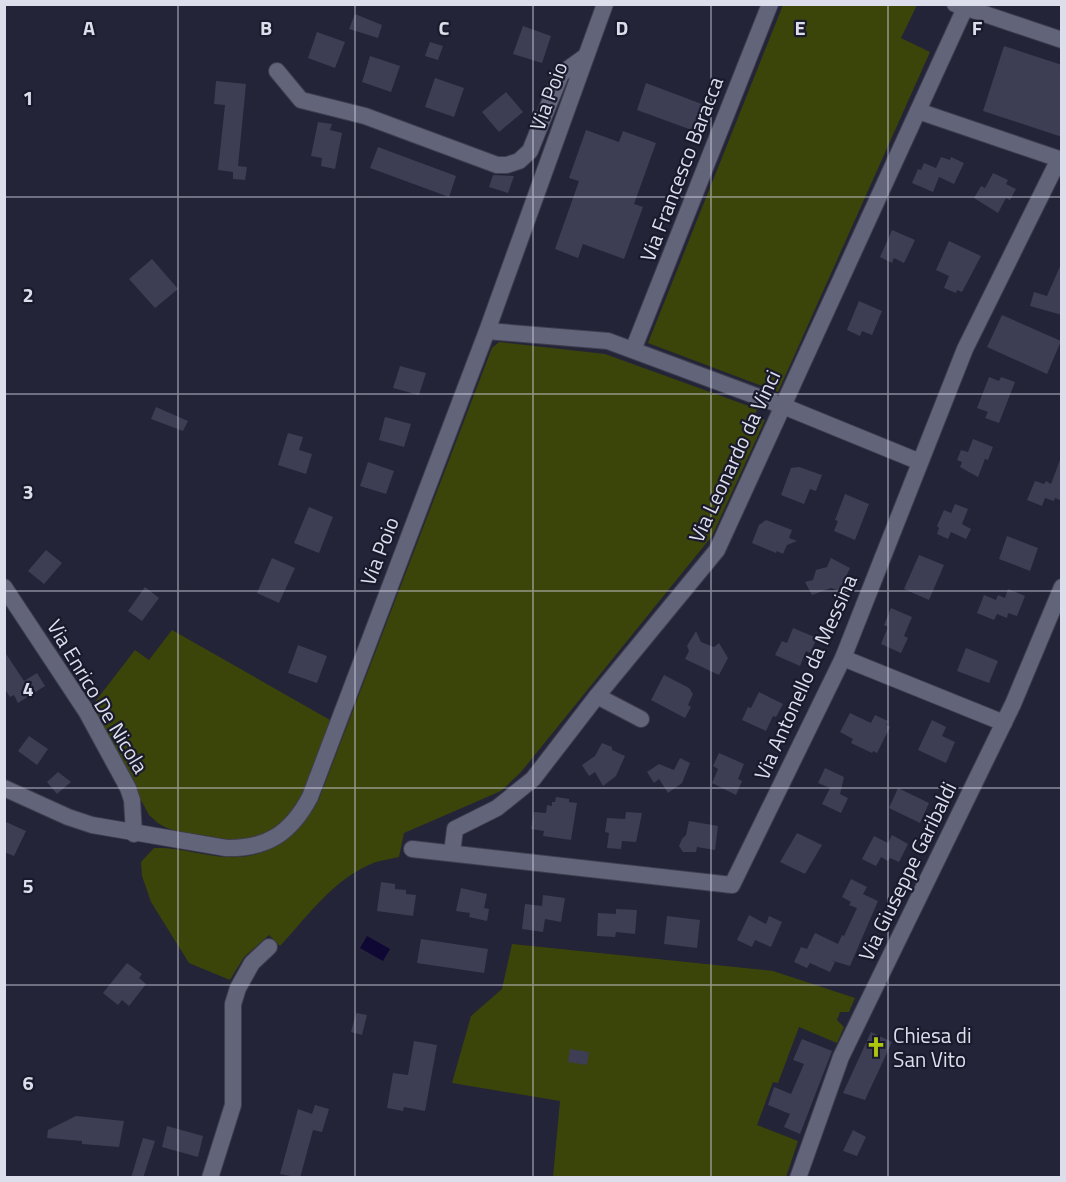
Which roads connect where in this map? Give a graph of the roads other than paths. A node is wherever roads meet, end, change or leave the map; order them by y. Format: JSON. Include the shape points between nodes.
{"nodes":[{"id":1,"x":605,"y":4,"type":"edge"},
{"id":2,"x":770,"y":4,"type":"edge"},
{"id":3,"x":959,"y":6,"type":"edge"},
{"id":4,"x":1062,"y":40,"type":"edge"},
{"id":5,"x":586,"y":56,"type":"junction"},
{"id":6,"x":277,"y":71,"type":"dead end"},
{"id":7,"x":918,"y":111,"type":"junction"},
{"id":8,"x":1060,"y":160,"type":"edge"},
{"id":9,"x":487,"y":331,"type":"junction"},
{"id":10,"x":633,"y":350,"type":"junction"},
{"id":11,"x":783,"y":406,"type":"junction"},
{"id":12,"x":920,"y":462,"type":"junction"},
{"id":13,"x":4,"y":587,"type":"edge"},
{"id":14,"x":1062,"y":587,"type":"edge"},
{"id":15,"x":843,"y":658,"type":"junction"},
{"id":16,"x":597,"y":696,"type":"junction"},
{"id":17,"x":640,"y":719,"type":"dead end"},
{"id":18,"x":1004,"y":723,"type":"junction"},
{"id":19,"x":4,"y":788,"type":"edge"},
{"id":20,"x":134,"y":834,"type":"junction"},
{"id":21,"x":412,"y":849,"type":"dead end"},
{"id":22,"x":452,"y":853,"type":"junction"},
{"id":23,"x":269,"y":947,"type":"dead end"},
{"id":24,"x":210,"y":1178,"type":"edge"},
{"id":25,"x":798,"y":1178,"type":"edge"}],
"edges":[{"from":1,"to":5,"type":"street","name":"Via Poio"},
{"from":2,"to":10,"type":"street","name":"Via Francesco Baracca"},
{"from":3,"to":4,"type":"street"},
{"from":3,"to":7,"type":"street","name":"Via Leonardo da Vinci"},
{"from":5,"to":6,"type":"street","via":[[561,74],[530,151],[507,165],[497,165],[365,116],[301,100]]},
{"from":5,"to":9,"type":"street","name":"Via Poio"},
{"from":7,"to":8,"type":"street"},
{"from":7,"to":11,"type":"street","name":"Via Leonardo da Vinci"},
{"from":8,"to":12,"type":"street","name":"Via Antonello da Messina","via":[[965,349]]},
{"from":9,"to":10,"type":"street","via":[[608,341]]},
{"from":9,"to":20,"type":"street","name":"Via Poio","via":[[304,808],[295,821],[271,840],[243,849]]},
{"from":10,"to":11,"type":"street"},
{"from":11,"to":12,"type":"street"},
{"from":11,"to":16,"type":"street","name":"Via Leonardo da Vinci","via":[[717,550]]},
{"from":12,"to":15,"type":"street","name":"Via Antonello da Messina"},
{"from":13,"to":20,"type":"street","name":"Via Enrico De Nicola","via":[[86,711],[129,788]]},
{"from":14,"to":18,"type":"street","name":"Via Giuseppe Garibaldi"},
{"from":15,"to":18,"type":"street"},
{"from":15,"to":22,"type":"street","name":"Via Antonello da Messina","via":[[732,885]]},
{"from":16,"to":17,"type":"street"},
{"from":16,"to":22,"type":"street","name":"Via Leonardo da Vinci","via":[[532,779],[497,808],[455,829]]},
{"from":18,"to":25,"type":"street","name":"Via Giuseppe Garibaldi","via":[[842,1057]]},
{"from":19,"to":20,"type":"street","name":"Via Poio","via":[[68,817]]},
{"from":21,"to":22,"type":"street","name":"Via Antonello da Messina"},
{"from":23,"to":24,"type":"street","via":[[252,963],[233,1004],[233,1105]]}]}
